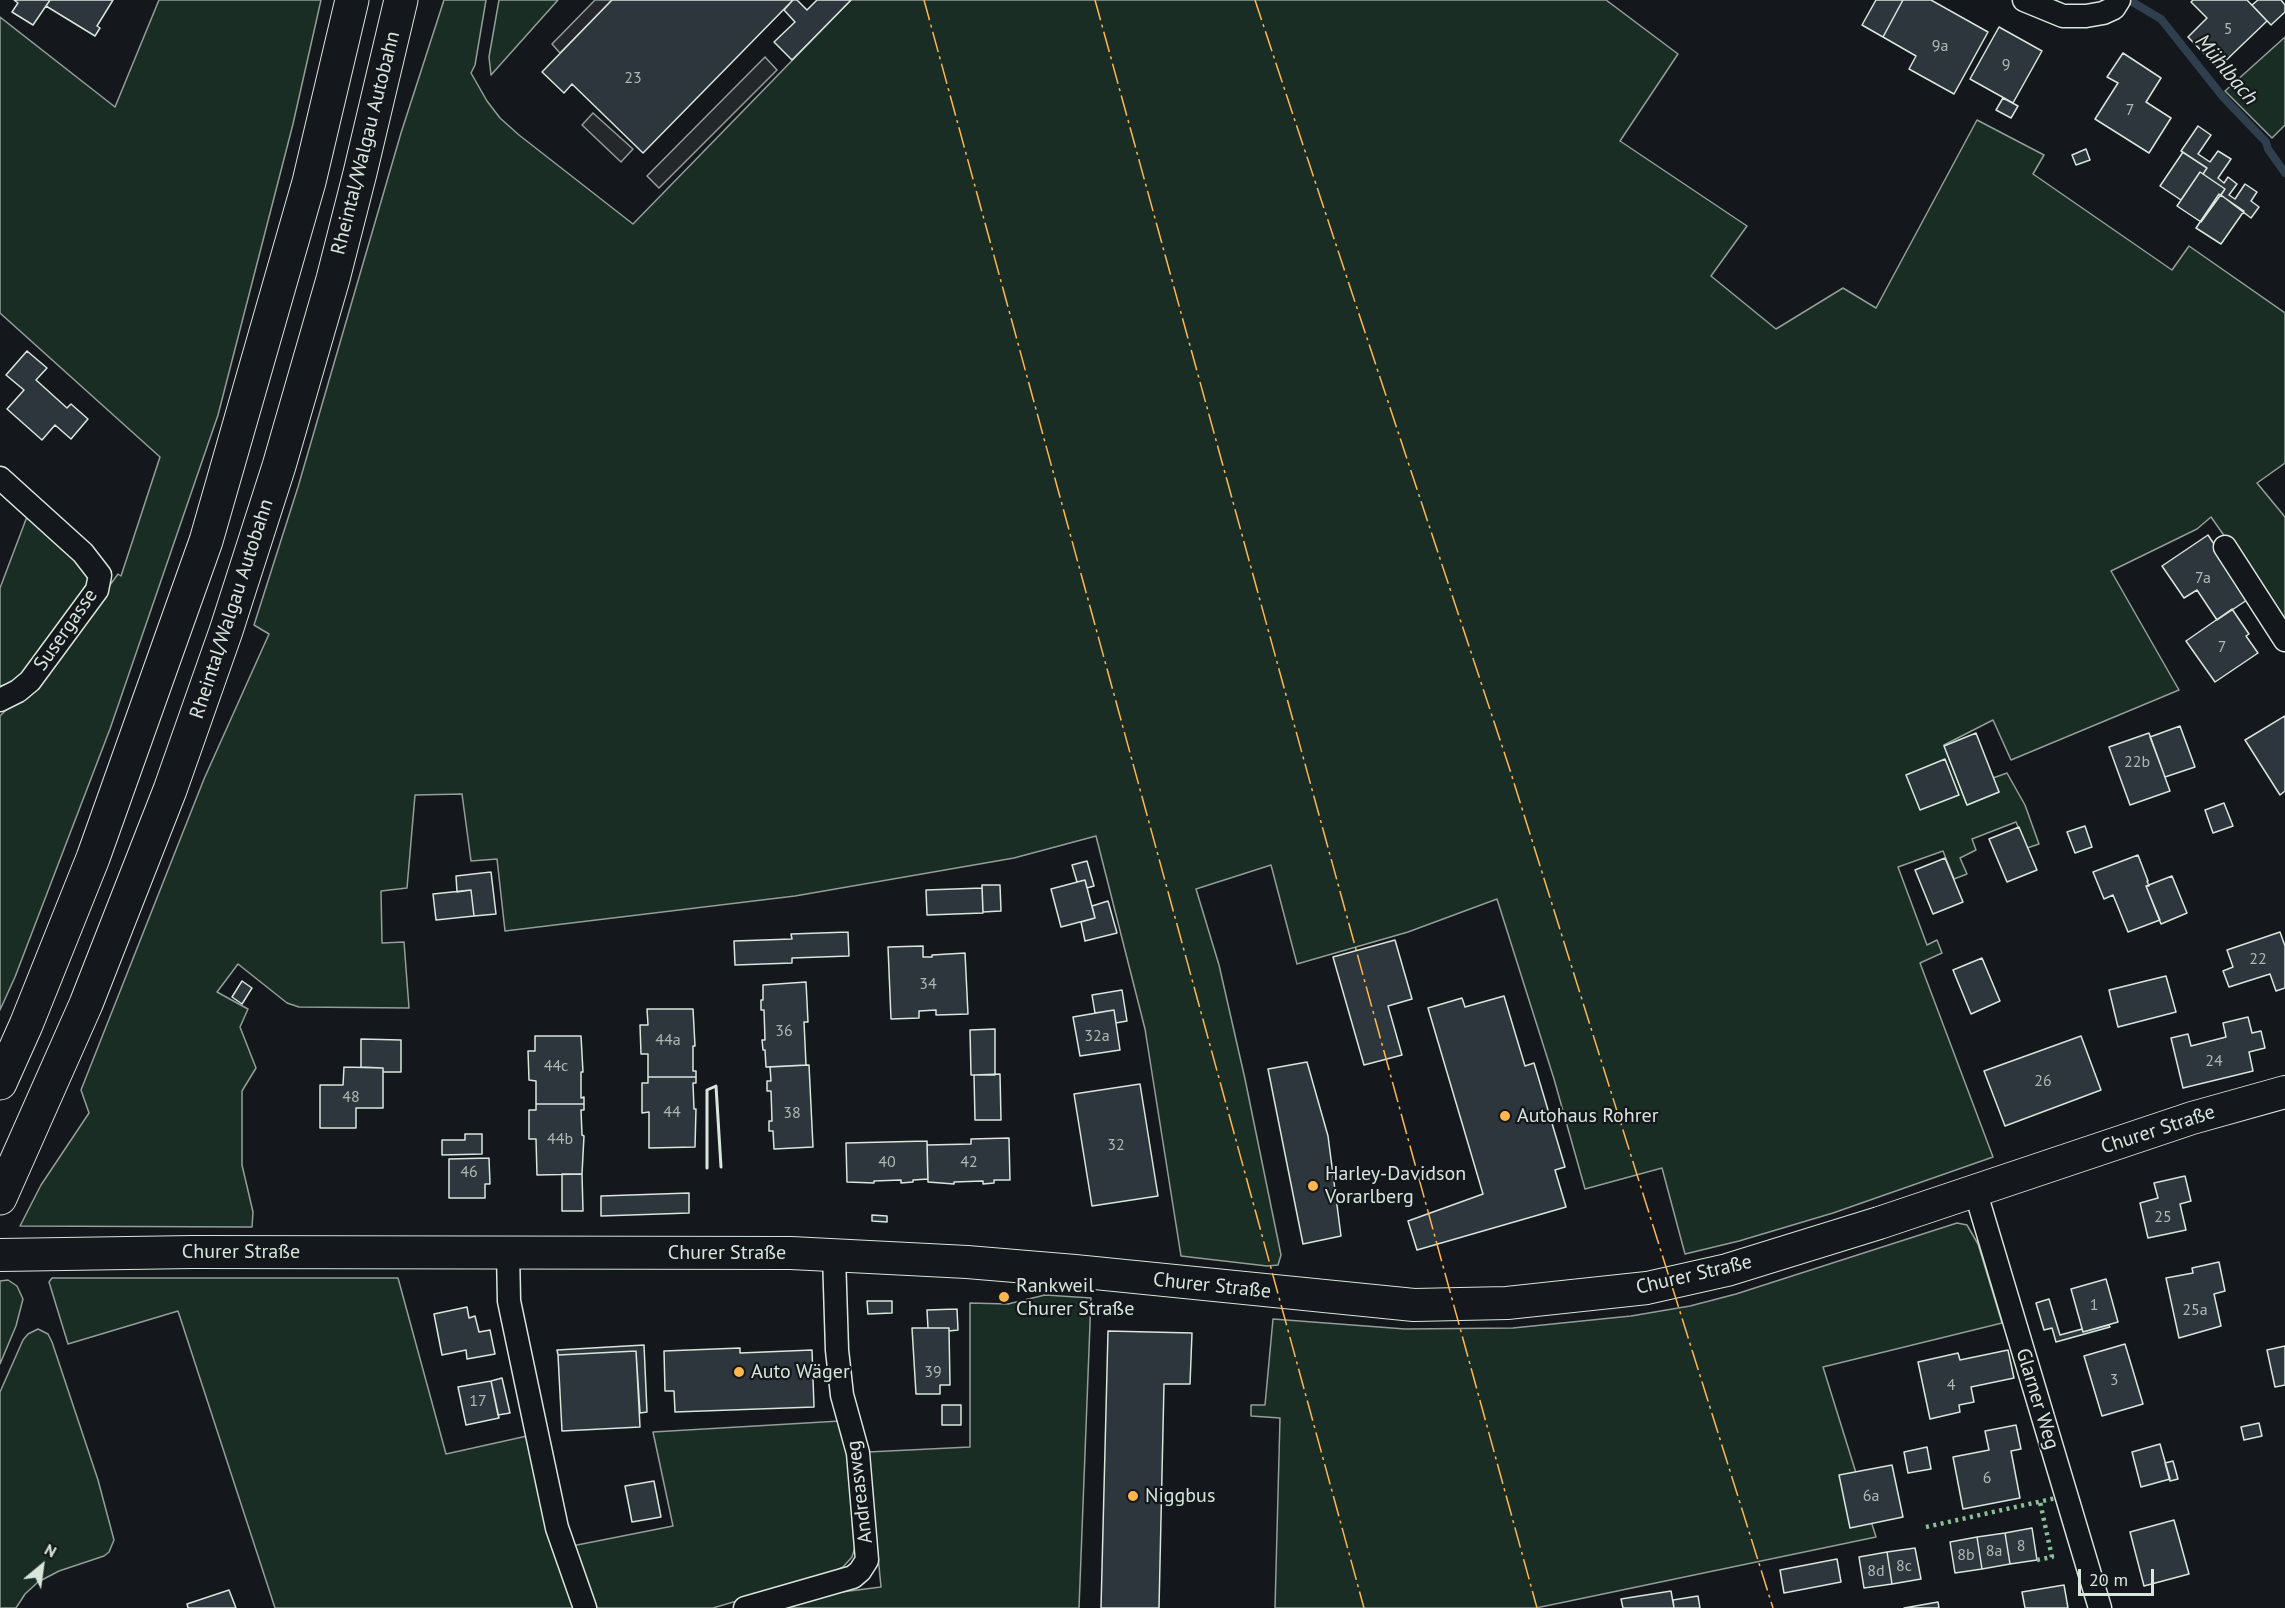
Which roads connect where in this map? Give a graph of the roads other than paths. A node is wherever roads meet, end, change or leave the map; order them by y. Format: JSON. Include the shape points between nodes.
{"nodes":[{"id":1,"x":352,"y":0,"type":"edge"},
{"id":2,"x":400,"y":0,"type":"edge"},
{"id":3,"x":2024,"y":0,"type":"edge"},
{"id":4,"x":2118,"y":0,"type":"edge"},
{"id":5,"x":0,"y":478,"type":"edge"},
{"id":6,"x":2225,"y":547,"type":"dead end"},
{"id":7,"x":2285,"y":640,"type":"edge"},
{"id":8,"x":0,"y":700,"type":"edge"},
{"id":9,"x":0,"y":1083,"type":"edge"},
{"id":10,"x":2285,"y":1092,"type":"edge"},
{"id":11,"x":1975,"y":1190,"type":"junction"},
{"id":12,"x":0,"y":1198,"type":"edge"},
{"id":13,"x":508,"y":1252,"type":"junction"},
{"id":14,"x":0,"y":1255,"type":"edge"},
{"id":15,"x":834,"y":1255,"type":"junction"},
{"id":16,"x":585,"y":1608,"type":"edge"},
{"id":17,"x":745,"y":1608,"type":"edge"},
{"id":18,"x":2100,"y":1608,"type":"edge"}],
"edges":[{"from":1,"to":9,"type":"highway","via":[[309,182],[206,542],[93,858]]},
{"from":2,"to":12,"type":"highway","name":"Rheintal/Walgau Autobahn","via":[[333,279],[226,631],[170,790],[86,1005]]},
{"from":3,"to":4,"type":"street","via":[[2063,16],[2103,13],[2114,8]]},
{"from":5,"to":8,"type":"street","name":"Susergasse","via":[[83,553],[100,574],[96,590],[30,681]]},
{"from":6,"to":7,"type":"street"},
{"from":10,"to":11,"type":"main road","name":"Churer Straße","via":[[2192,1118]]},
{"from":11,"to":15,"type":"main road","name":"Churer Straße","via":[[1727,1270],[1647,1288],[1507,1303],[1414,1305],[1075,1271]]},
{"from":11,"to":18,"type":"street","name":"Glarner Weg"},
{"from":13,"to":14,"type":"main road","name":"Churer Straße"},
{"from":13,"to":15,"type":"main road","name":"Churer Straße"},
{"from":13,"to":16,"type":"street","via":[[508,1301],[558,1528]]},
{"from":15,"to":17,"type":"street","name":"Andreasweg","via":[[837,1350],[842,1395],[858,1452],[867,1560],[853,1578]]}]}
